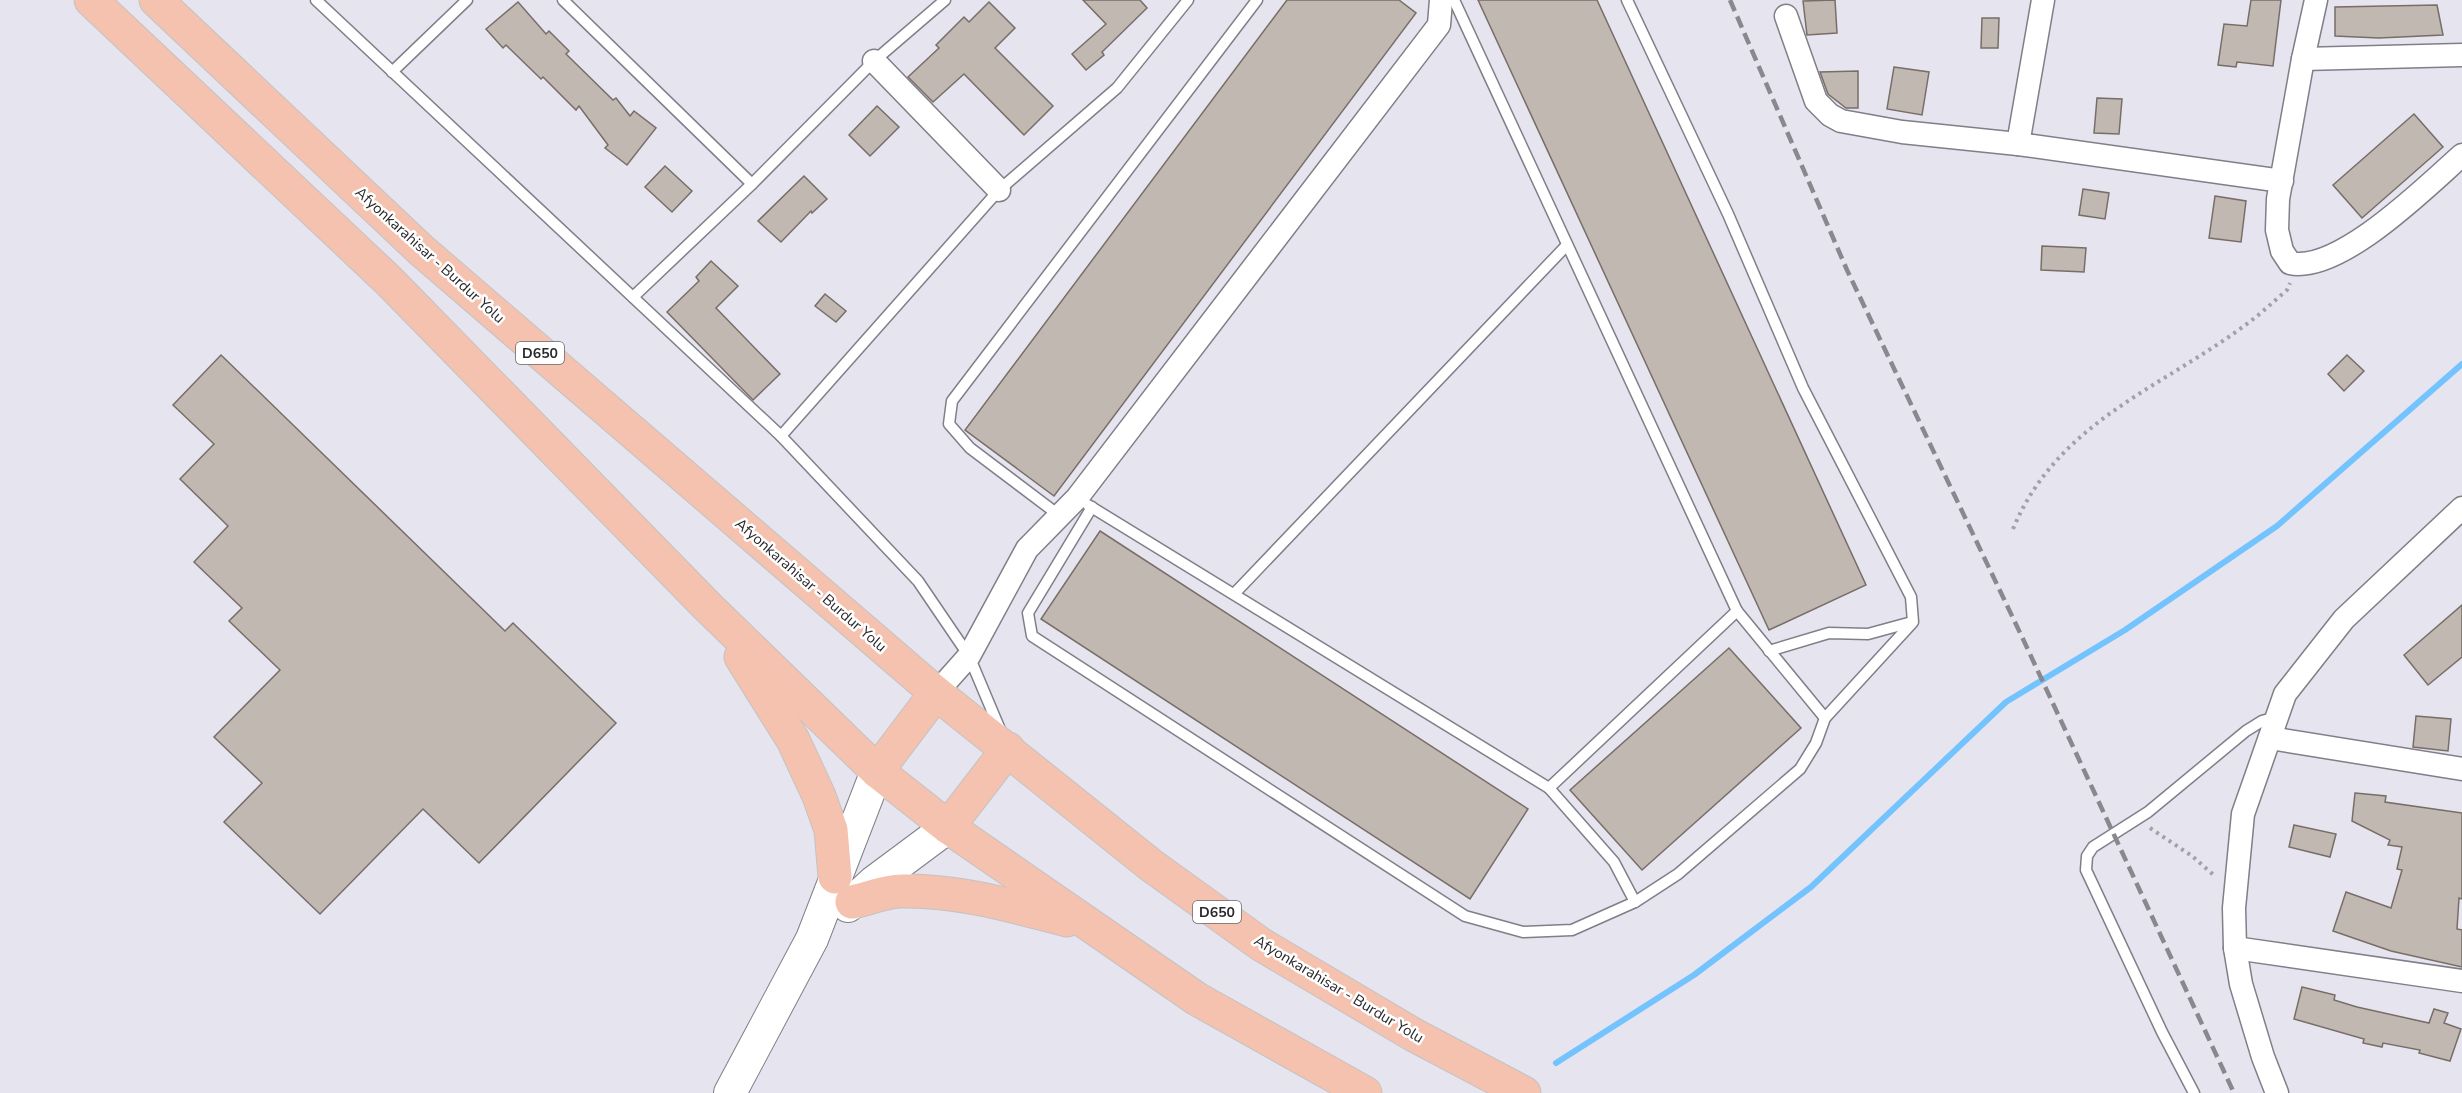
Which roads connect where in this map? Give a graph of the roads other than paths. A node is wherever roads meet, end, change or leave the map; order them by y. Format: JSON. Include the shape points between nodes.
{"nodes":[{"id":1,"x":91,"y":0,"type":"edge"},
{"id":2,"x":156,"y":0,"type":"edge"},
{"id":3,"x":316,"y":0,"type":"edge"},
{"id":4,"x":467,"y":0,"type":"edge"},
{"id":5,"x":563,"y":0,"type":"edge"},
{"id":6,"x":945,"y":0,"type":"edge"},
{"id":7,"x":1188,"y":0,"type":"edge"},
{"id":8,"x":1257,"y":0,"type":"edge"},
{"id":9,"x":1441,"y":0,"type":"edge"},
{"id":10,"x":1454,"y":0,"type":"edge"},
{"id":11,"x":1627,"y":0,"type":"edge"},
{"id":12,"x":2043,"y":0,"type":"edge"},
{"id":13,"x":2316,"y":0,"type":"edge"},
{"id":14,"x":1786,"y":16,"type":"dead end"},
{"id":15,"x":2462,"y":55,"type":"edge"},
{"id":16,"x":2303,"y":59,"type":"junction"},
{"id":17,"x":874,"y":61,"type":"junction"},
{"id":18,"x":392,"y":72,"type":"junction"},
{"id":19,"x":2018,"y":144,"type":"junction"},
{"id":20,"x":2462,"y":155,"type":"edge"},
{"id":21,"x":2282,"y":181,"type":"junction"},
{"id":22,"x":752,"y":184,"type":"junction"},
{"id":23,"x":999,"y":190,"type":"junction"},
{"id":24,"x":1567,"y":245,"type":"junction"},
{"id":25,"x":633,"y":297,"type":"junction"},
{"id":26,"x":781,"y":436,"type":"junction"},
{"id":27,"x":1085,"y":503,"type":"junction"},
{"id":28,"x":2462,"y":508,"type":"edge"},
{"id":29,"x":1060,"y":516,"type":"junction"},
{"id":30,"x":1234,"y":594,"type":"junction"},
{"id":31,"x":707,"y":606,"type":"junction"},
{"id":32,"x":1737,"y":611,"type":"junction"},
{"id":33,"x":1913,"y":622,"type":"junction"},
{"id":34,"x":1769,"y":651,"type":"junction"},
{"id":35,"x":969,"y":656,"type":"junction"},
{"id":36,"x":936,"y":693,"type":"junction"},
{"id":37,"x":1825,"y":718,"type":"junction"},
{"id":38,"x":2273,"y":728,"type":"junction"},
{"id":39,"x":1008,"y":749,"type":"junction"},
{"id":40,"x":2462,"y":769,"type":"edge"},
{"id":41,"x":877,"y":771,"type":"junction"},
{"id":42,"x":1549,"y":789,"type":"junction"},
{"id":43,"x":948,"y":827,"type":"junction"},
{"id":44,"x":844,"y":890,"type":"junction"},
{"id":45,"x":1635,"y":902,"type":"junction"},
{"id":46,"x":1090,"y":927,"type":"junction"},
{"id":47,"x":2235,"y":948,"type":"junction"},
{"id":48,"x":2462,"y":981,"type":"edge"},
{"id":49,"x":730,"y":1093,"type":"edge"},
{"id":50,"x":1365,"y":1093,"type":"edge"},
{"id":51,"x":1524,"y":1093,"type":"edge"},
{"id":52,"x":2194,"y":1093,"type":"edge"},
{"id":53,"x":2277,"y":1093,"type":"edge"}],
"edges":[{"from":1,"to":31,"type":"highway","via":[[389,281]]},
{"from":2,"to":36,"type":"highway","name":"Afyonkarahisar - Burdur Yolu","number":"D650","via":[[421,250]]},
{"from":3,"to":18,"type":"lane"},
{"from":4,"to":18,"type":"lane"},
{"from":5,"to":22,"type":"lane"},
{"from":6,"to":17,"type":"lane"},
{"from":7,"to":23,"type":"lane","via":[[1117,88]]},
{"from":8,"to":29,"type":"lane","via":[[952,401],[949,424],[970,448]]},
{"from":9,"to":27,"type":"street","via":[[1439,25]]},
{"from":10,"to":24,"type":"lane"},
{"from":11,"to":33,"type":"lane","via":[[1728,214],[1803,388],[1911,597]]},
{"from":12,"to":19,"type":"street"},
{"from":13,"to":16,"type":"street"},
{"from":14,"to":19,"type":"street","via":[[1816,101],[1840,121]]},
{"from":15,"to":16,"type":"street"},
{"from":16,"to":21,"type":"street"},
{"from":17,"to":22,"type":"lane"},
{"from":17,"to":23,"type":"street"},
{"from":18,"to":25,"type":"lane"},
{"from":19,"to":21,"type":"street"},
{"from":20,"to":21,"type":"street","via":[[2382,225],[2339,252],[2297,265],[2290,263],[2282,251],[2277,230]]},
{"from":22,"to":25,"type":"lane"},
{"from":23,"to":26,"type":"lane"},
{"from":24,"to":30,"type":"lane"},
{"from":24,"to":32,"type":"lane"},
{"from":25,"to":26,"type":"lane"},
{"from":26,"to":35,"type":"lane","via":[[918,581]]},
{"from":27,"to":29,"type":"street"},
{"from":27,"to":30,"type":"lane"},
{"from":27,"to":45,"type":"lane","via":[[1028,613],[1032,636],[1466,916],[1523,932],[1572,930]]},
{"from":28,"to":38,"type":"street","via":[[2344,619],[2285,694]]},
{"from":29,"to":35,"type":"street","via":[[1027,549]]},
{"from":30,"to":42,"type":"lane"},
{"from":31,"to":41,"type":"highway"},
{"from":31,"to":44,"type":"highway","via":[[793,740],[831,830]]},
{"from":32,"to":34,"type":"lane"},
{"from":32,"to":42,"type":"lane"},
{"from":33,"to":34,"type":"lane","via":[[1868,634],[1829,633]]},
{"from":33,"to":37,"type":"lane"},
{"from":34,"to":37,"type":"lane"},
{"from":35,"to":36,"type":"street"},
{"from":35,"to":39,"type":"lane"},
{"from":36,"to":39,"type":"highway","name":"Afyonkarahisar - Burdur Yolu","number":"D650"},
{"from":36,"to":41,"type":"highway"},
{"from":37,"to":45,"type":"lane","via":[[1816,744],[1800,769],[1678,874]]},
{"from":38,"to":40,"type":"street"},
{"from":38,"to":47,"type":"street","via":[[2243,814],[2235,893]]},
{"from":38,"to":52,"type":"lane","via":[[2262,721],[2246,731],[2087,856],[2086,870]]},
{"from":39,"to":43,"type":"highway"},
{"from":39,"to":51,"type":"highway","name":"Afyonkarahisar - Burdur Yolu","number":"D650","via":[[1152,866],[1262,945],[1414,1035]]},
{"from":41,"to":43,"type":"highway"},
{"from":41,"to":44,"type":"main road"},
{"from":42,"to":45,"type":"lane","via":[[1614,862]]},
{"from":43,"to":44,"type":"main road","via":[[874,882]]},
{"from":43,"to":46,"type":"highway"},
{"from":44,"to":46,"type":"highway","via":[[949,894],[1007,904]]},
{"from":44,"to":49,"type":"main road","via":[[812,939]]},
{"from":46,"to":50,"type":"highway","via":[[1197,999]]},
{"from":47,"to":48,"type":"street"},
{"from":47,"to":53,"type":"street","via":[[2241,984]]}]}
